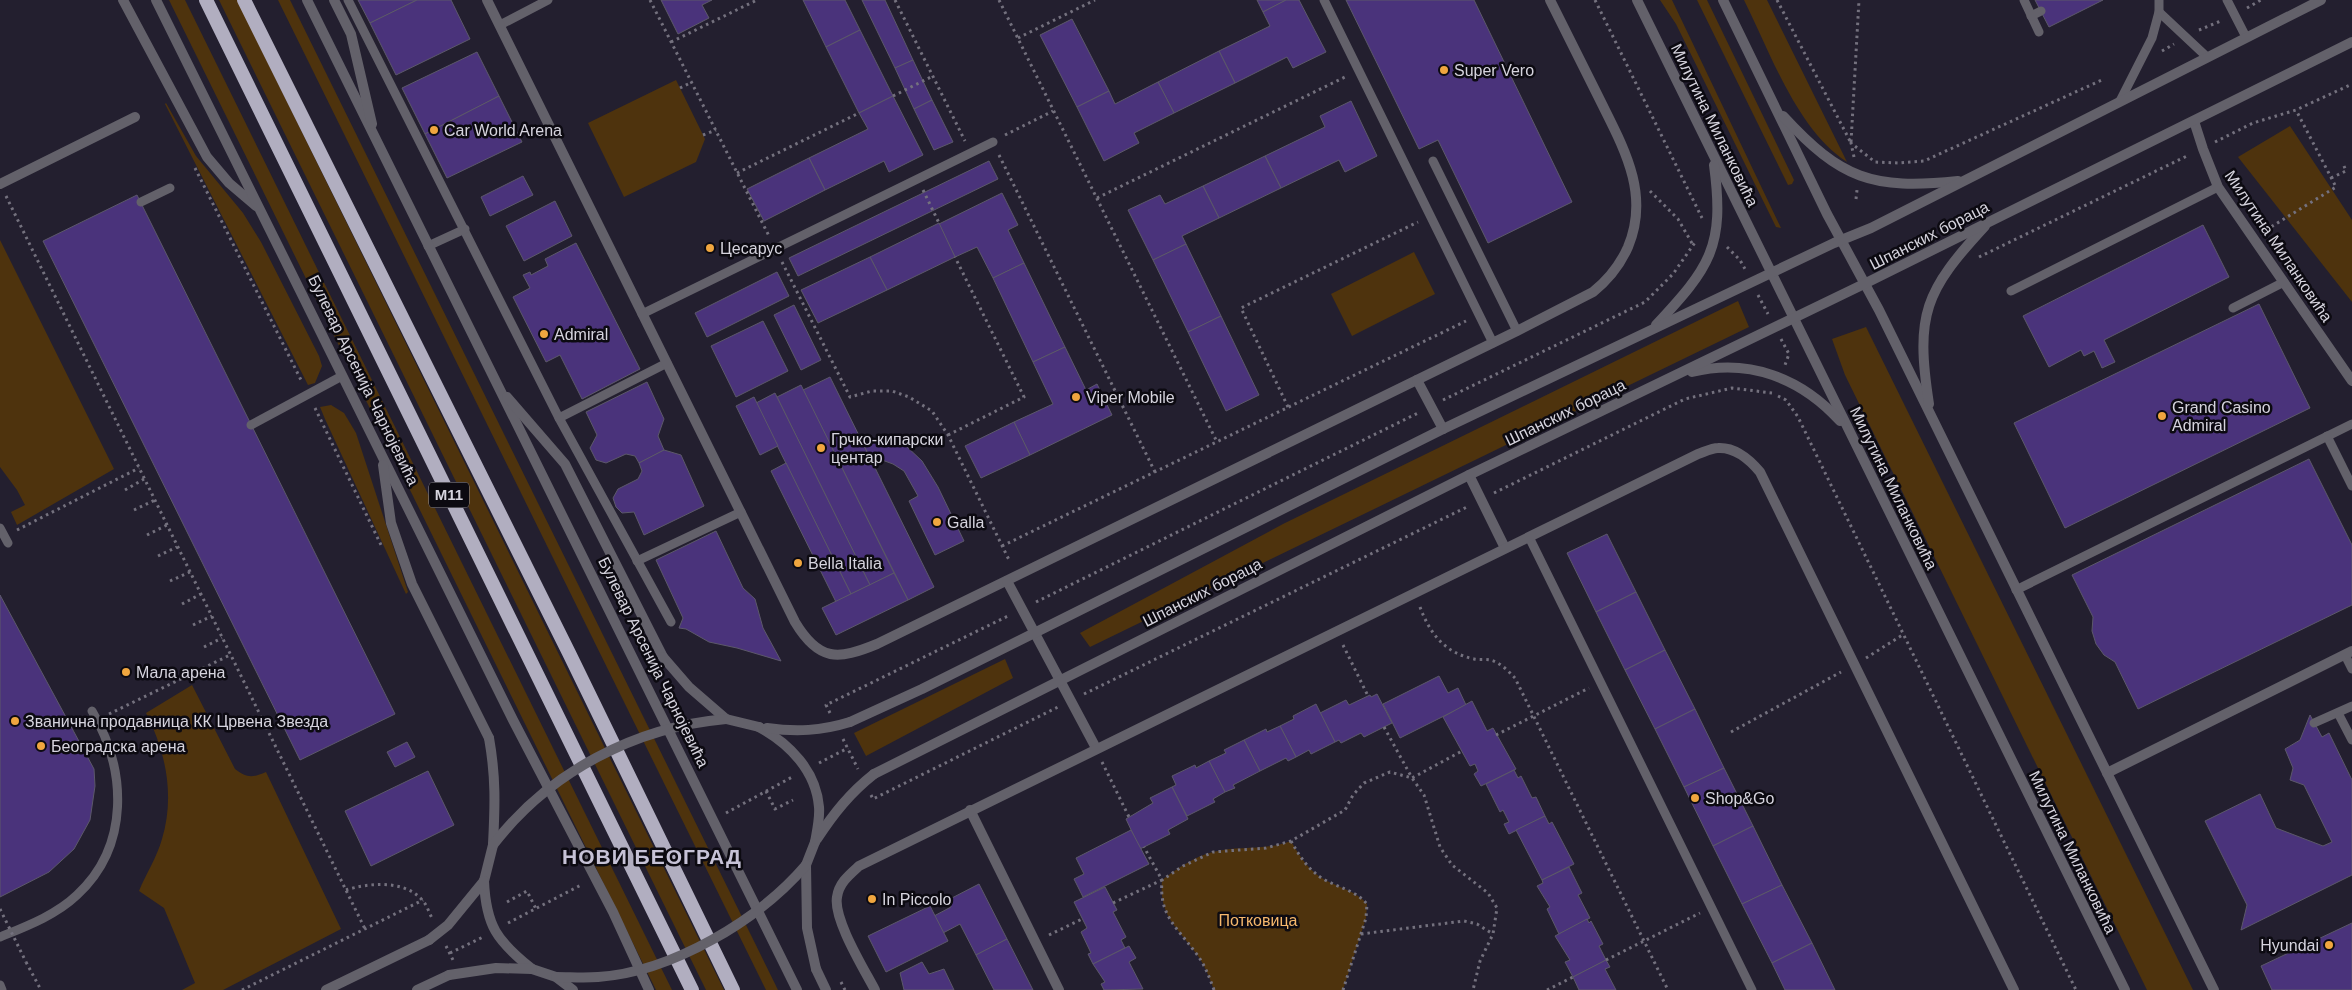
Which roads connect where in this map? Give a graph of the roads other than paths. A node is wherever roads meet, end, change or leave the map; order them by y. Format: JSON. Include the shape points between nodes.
{"nodes":[{"id":1,"x":123,"y":0,"type":"edge"},
{"id":2,"x":156,"y":0,"type":"edge"},
{"id":3,"x":206,"y":0,"type":"edge"},
{"id":4,"x":244,"y":0,"type":"edge"},
{"id":5,"x":307,"y":0,"type":"edge"},
{"id":6,"x":334,"y":0,"type":"edge"},
{"id":7,"x":348,"y":0,"type":"edge"},
{"id":8,"x":487,"y":0,"type":"edge"},
{"id":9,"x":548,"y":0,"type":"edge"},
{"id":10,"x":1324,"y":0,"type":"edge"},
{"id":11,"x":1550,"y":0,"type":"edge"},
{"id":12,"x":1637,"y":0,"type":"edge"},
{"id":13,"x":1723,"y":0,"type":"edge"},
{"id":14,"x":2159,"y":0,"type":"edge"},
{"id":15,"x":2227,"y":0,"type":"edge"},
{"id":16,"x":2320,"y":0,"type":"edge"},
{"id":17,"x":2028,"y":1,"type":"edge"},
{"id":18,"x":2041,"y":11,"type":"dead end"},
{"id":19,"x":2159,"y":12,"type":"junction"},
{"id":20,"x":2031,"y":16,"type":"junction"},
{"id":21,"x":500,"y":25,"type":"junction"},
{"id":22,"x":2039,"y":32,"type":"dead end"},
{"id":23,"x":2246,"y":38,"type":"junction"},
{"id":24,"x":2352,"y":42,"type":"edge"},
{"id":25,"x":2207,"y":57,"type":"junction"},
{"id":26,"x":2120,"y":101,"type":"junction"},
{"id":27,"x":1776,"y":109,"type":"junction"},
{"id":28,"x":135,"y":117,"type":"dead end"},
{"id":29,"x":2194,"y":121,"type":"junction"},
{"id":30,"x":377,"y":142,"type":"junction"},
{"id":31,"x":993,"y":142,"type":"road end"},
{"id":32,"x":1712,"y":154,"type":"junction"},
{"id":33,"x":1433,"y":161,"type":"dead end"},
{"id":34,"x":1964,"y":181,"type":"junction"},
{"id":35,"x":2218,"y":187,"type":"junction"},
{"id":36,"x":170,"y":188,"type":"dead end"},
{"id":37,"x":2,"y":189,"type":"edge"},
{"id":38,"x":141,"y":202,"type":"dead end"},
{"id":39,"x":261,"y":210,"type":"junction"},
{"id":40,"x":1989,"y":221,"type":"junction"},
{"id":41,"x":465,"y":229,"type":"junction"},
{"id":42,"x":1841,"y":239,"type":"junction"},
{"id":43,"x":428,"y":246,"type":"junction"},
{"id":44,"x":1770,"y":274,"type":"junction"},
{"id":45,"x":2284,"y":282,"type":"junction"},
{"id":46,"x":1864,"y":284,"type":"junction"},
{"id":47,"x":2011,"y":291,"type":"dead end"},
{"id":48,"x":2232,"y":308,"type":"dead end"},
{"id":49,"x":642,"y":314,"type":"junction"},
{"id":50,"x":1793,"y":318,"type":"junction"},
{"id":51,"x":1652,"y":330,"type":"junction"},
{"id":52,"x":1516,"y":331,"type":"junction"},
{"id":53,"x":1493,"y":343,"type":"junction"},
{"id":54,"x":667,"y":364,"type":"junction"},
{"id":55,"x":342,"y":376,"type":"junction"},
{"id":56,"x":1674,"y":376,"type":"junction"},
{"id":57,"x":1417,"y":380,"type":"junction"},
{"id":58,"x":2352,"y":381,"type":"edge"},
{"id":59,"x":499,"y":387,"type":"junction"},
{"id":60,"x":1930,"y":415,"type":"junction"},
{"id":61,"x":560,"y":418,"type":"junction"},
{"id":62,"x":2352,"y":424,"type":"edge"},
{"id":63,"x":251,"y":425,"type":"dead end"},
{"id":64,"x":1443,"y":429,"type":"junction"},
{"id":65,"x":1848,"y":430,"type":"junction"},
{"id":66,"x":2327,"y":436,"type":"junction"},
{"id":67,"x":382,"y":457,"type":"junction"},
{"id":68,"x":1469,"y":475,"type":"junction"},
{"id":69,"x":2352,"y":486,"type":"edge"},
{"id":70,"x":741,"y":512,"type":"junction"},
{"id":71,"x":1529,"y":537,"type":"junction"},
{"id":72,"x":1505,"y":548,"type":"junction"},
{"id":73,"x":638,"y":561,"type":"junction"},
{"id":74,"x":1006,"y":581,"type":"junction"},
{"id":75,"x":2016,"y":590,"type":"junction"},
{"id":76,"x":671,"y":622,"type":"dead end"},
{"id":77,"x":1034,"y":633,"type":"junction"},
{"id":78,"x":2349,"y":653,"type":"edge"},
{"id":79,"x":2352,"y":669,"type":"edge"},
{"id":80,"x":1060,"y":680,"type":"junction"},
{"id":81,"x":2352,"y":706,"type":"edge"},
{"id":82,"x":92,"y":711,"type":"dead end"},
{"id":83,"x":2338,"y":713,"type":"junction"},
{"id":84,"x":726,"y":719,"type":"junction"},
{"id":85,"x":2314,"y":723,"type":"dead end"},
{"id":86,"x":760,"y":727,"type":"junction"},
{"id":87,"x":2352,"y":740,"type":"edge"},
{"id":88,"x":1096,"y":748,"type":"junction"},
{"id":89,"x":2107,"y":773,"type":"junction"},
{"id":90,"x":970,"y":810,"type":"junction"},
{"id":91,"x":816,"y":842,"type":"junction"},
{"id":92,"x":493,"y":845,"type":"junction"},
{"id":93,"x":806,"y":865,"type":"junction"},
{"id":94,"x":484,"y":881,"type":"junction"},
{"id":95,"x":0,"y":938,"type":"edge"},
{"id":96,"x":532,"y":969,"type":"junction"},
{"id":97,"x":556,"y":977,"type":"junction"},
{"id":98,"x":0,"y":985,"type":"edge"},
{"id":99,"x":2,"y":990,"type":"edge"},
{"id":100,"x":326,"y":990,"type":"edge"},
{"id":101,"x":418,"y":990,"type":"edge"},
{"id":102,"x":573,"y":990,"type":"edge"},
{"id":103,"x":649,"y":990,"type":"edge"},
{"id":104,"x":692,"y":990,"type":"edge"},
{"id":105,"x":733,"y":990,"type":"edge"},
{"id":106,"x":797,"y":990,"type":"edge"},
{"id":107,"x":826,"y":990,"type":"edge"},
{"id":108,"x":875,"y":990,"type":"edge"},
{"id":109,"x":1059,"y":990,"type":"edge"},
{"id":110,"x":1752,"y":990,"type":"edge"},
{"id":111,"x":2014,"y":990,"type":"edge"},
{"id":112,"x":2125,"y":990,"type":"edge"},
{"id":113,"x":2214,"y":990,"type":"edge"}],
"edges":[{"from":1,"to":39,"type":"street","via":[[206,157],[229,183]]},
{"from":2,"to":39,"type":"street","name":"Булевар Арсенија Чарнојевића"},
{"from":3,"to":104,"type":"highway","name":"Булевар Арсенија Чарнојевића","number":"M11"},
{"from":4,"to":105,"type":"highway","number":"M11"},
{"from":5,"to":30,"type":"street","name":"Булевар Арсенија Чарнојевића"},
{"from":6,"to":30,"type":"street","via":[[351,34]]},
{"from":7,"to":41,"type":"lane"},
{"from":8,"to":21,"type":"street"},
{"from":9,"to":21,"type":"lane"},
{"from":10,"to":53,"type":"lane"},
{"from":11,"to":52,"type":"street","via":[[1623,148],[1637,194],[1634,227],[1624,257],[1603,284]]},
{"from":12,"to":32,"type":"street","name":"Милутина Миланковића"},
{"from":13,"to":27,"type":"street"},
{"from":14,"to":19,"type":"lane"},
{"from":15,"to":23,"type":"lane"},
{"from":16,"to":23,"type":"street","name":"Шпанских бораца"},
{"from":17,"to":20,"type":"lane"},
{"from":18,"to":20,"type":"lane"},
{"from":19,"to":25,"type":"lane"},
{"from":19,"to":26,"type":"lane","via":[[2152,38]]},
{"from":20,"to":22,"type":"lane"},
{"from":21,"to":49,"type":"street"},
{"from":23,"to":25,"type":"street","name":"Шпанских бораца"},
{"from":24,"to":29,"type":"street","name":"Шпанских бораца"},
{"from":25,"to":26,"type":"street","name":"Шпанских бораца"},
{"from":26,"to":34,"type":"street","name":"Шпанских бораца"},
{"from":27,"to":34,"type":"street","via":[[1808,144],[1829,161],[1859,177],[1928,185]]},
{"from":27,"to":42,"type":"street"},
{"from":28,"to":37,"type":"street"},
{"from":29,"to":35,"type":"street","name":"Милутина Миланковића"},
{"from":29,"to":40,"type":"street","name":"Шпанских бораца"},
{"from":30,"to":43,"type":"street","name":"Булевар Арсенија Чарнојевића"},
{"from":31,"to":49,"type":"lane"},
{"from":32,"to":44,"type":"street","name":"Милутина Миланковића"},
{"from":32,"to":51,"type":"street","via":[[1716,235],[1708,262],[1695,282]]},
{"from":33,"to":52,"type":"lane"},
{"from":34,"to":42,"type":"street","name":"Шпанских бораца","via":[[1871,228]]},
{"from":35,"to":45,"type":"street","name":"Милутина Миланковића"},
{"from":35,"to":47,"type":"lane"},
{"from":36,"to":38,"type":"lane"},
{"from":39,"to":55,"type":"street","name":"Булевар Арсенија Чарнојевића"},
{"from":40,"to":46,"type":"street","name":"Шпанских бораца"},
{"from":40,"to":60,"type":"street","via":[[1953,262],[1931,296],[1922,345]]},
{"from":41,"to":43,"type":"lane"},
{"from":41,"to":61,"type":"lane"},
{"from":42,"to":44,"type":"street","name":"Шпанских бораца"},
{"from":42,"to":46,"type":"street"},
{"from":43,"to":59,"type":"street","name":"Булевар Арсенија Чарнојевића"},
{"from":44,"to":50,"type":"street","name":"Милутина Миланковића"},
{"from":44,"to":51,"type":"street","name":"Шпанских бораца"},
{"from":45,"to":48,"type":"lane"},
{"from":45,"to":58,"type":"street","name":"Милутина Миланковића"},
{"from":46,"to":50,"type":"street","name":"Шпанских бораца"},
{"from":46,"to":60,"type":"street"},
{"from":49,"to":54,"type":"street"},
{"from":50,"to":56,"type":"street","name":"Шпанских бораца"},
{"from":50,"to":65,"type":"street","name":"Милутина Миланковића"},
{"from":51,"to":64,"type":"street","name":"Шпанских бораца"},
{"from":52,"to":53,"type":"street"},
{"from":53,"to":57,"type":"street"},
{"from":54,"to":61,"type":"lane"},
{"from":54,"to":70,"type":"street"},
{"from":55,"to":63,"type":"lane"},
{"from":55,"to":67,"type":"street","name":"Булевар Арсенија Чарнојевића"},
{"from":56,"to":65,"type":"street","via":[[1699,370],[1751,367],[1780,376],[1805,389],[1827,406]]},
{"from":56,"to":68,"type":"street","name":"Шпанских бораца"},
{"from":57,"to":64,"type":"street"},
{"from":57,"to":74,"type":"street"},
{"from":59,"to":84,"type":"street","bridge":true,"via":[[565,464],[662,657],[688,687]]},
{"from":59,"to":106,"type":"street","name":"Булевар Арсенија Чарнојевића"},
{"from":60,"to":75,"type":"street"},
{"from":61,"to":73,"type":"lane"},
{"from":62,"to":66,"type":"lane"},
{"from":64,"to":77,"type":"street","name":"Шпанских бораца"},
{"from":65,"to":112,"type":"street","name":"Милутина Миланковића"},
{"from":66,"to":69,"type":"lane"},
{"from":66,"to":75,"type":"lane"},
{"from":67,"to":92,"type":"street","bridge":true,"via":[[391,523],[412,584],[489,738],[495,770]]},
{"from":67,"to":103,"type":"street","name":"Булевар Арсенија Чарнојевића","via":[[512,720],[613,912]]},
{"from":68,"to":72,"type":"street"},
{"from":68,"to":80,"type":"street","name":"Шпанских бораца"},
{"from":70,"to":73,"type":"lane"},
{"from":70,"to":74,"type":"street","via":[[802,633],[813,646],[830,654],[851,655]]},
{"from":71,"to":72,"type":"street"},
{"from":71,"to":110,"type":"lane"},
{"from":71,"to":111,"type":"street","via":[[1698,454],[1718,448],[1736,452],[1753,464],[1760,472]]},
{"from":72,"to":88,"type":"street"},
{"from":73,"to":76,"type":"lane"},
{"from":74,"to":77,"type":"street"},
{"from":75,"to":89,"type":"street"},
{"from":77,"to":80,"type":"street"},
{"from":77,"to":86,"type":"street","name":"Шпанских бораца","bridge":true,"via":[[850,722],[832,728],[802,731]]},
{"from":78,"to":79,"type":"lane"},
{"from":78,"to":89,"type":"street"},
{"from":80,"to":88,"type":"street"},
{"from":80,"to":91,"type":"street","name":"Шпанских бораца","bridge":true,"via":[[874,774],[841,804]]},
{"from":81,"to":83,"type":"lane"},
{"from":82,"to":95,"type":"lane","via":[[113,760],[118,785],[115,826],[104,860],[77,896],[40,920]]},
{"from":83,"to":85,"type":"lane"},
{"from":83,"to":87,"type":"lane"},
{"from":84,"to":86,"type":"street"},
{"from":84,"to":92,"type":"street","bridge":true,"via":[[672,728],[621,745],[588,761],[526,807]]},
{"from":86,"to":91,"type":"street","bridge":true,"via":[[779,738],[808,771],[820,809]]},
{"from":88,"to":90,"type":"street"},
{"from":89,"to":113,"type":"street"},
{"from":90,"to":108,"type":"street","via":[[858,866],[844,879],[837,898],[838,917]]},
{"from":90,"to":109,"type":"street"},
{"from":91,"to":93,"type":"street"},
{"from":92,"to":94,"type":"street"},
{"from":93,"to":97,"type":"street","bridge":true,"via":[[791,882],[751,914],[677,958],[600,977]]},
{"from":93,"to":107,"type":"street","bridge":true,"via":[[807,928],[816,969]]},
{"from":94,"to":96,"type":"street","bridge":true,"via":[[485,907],[499,938]]},
{"from":94,"to":100,"type":"street","bridge":true,"via":[[448,925],[429,940]]},
{"from":96,"to":97,"type":"street"},
{"from":96,"to":101,"type":"street","bridge":true,"via":[[496,968],[449,975]]},
{"from":97,"to":102,"type":"street"},
{"from":98,"to":99,"type":"lane"}]}
